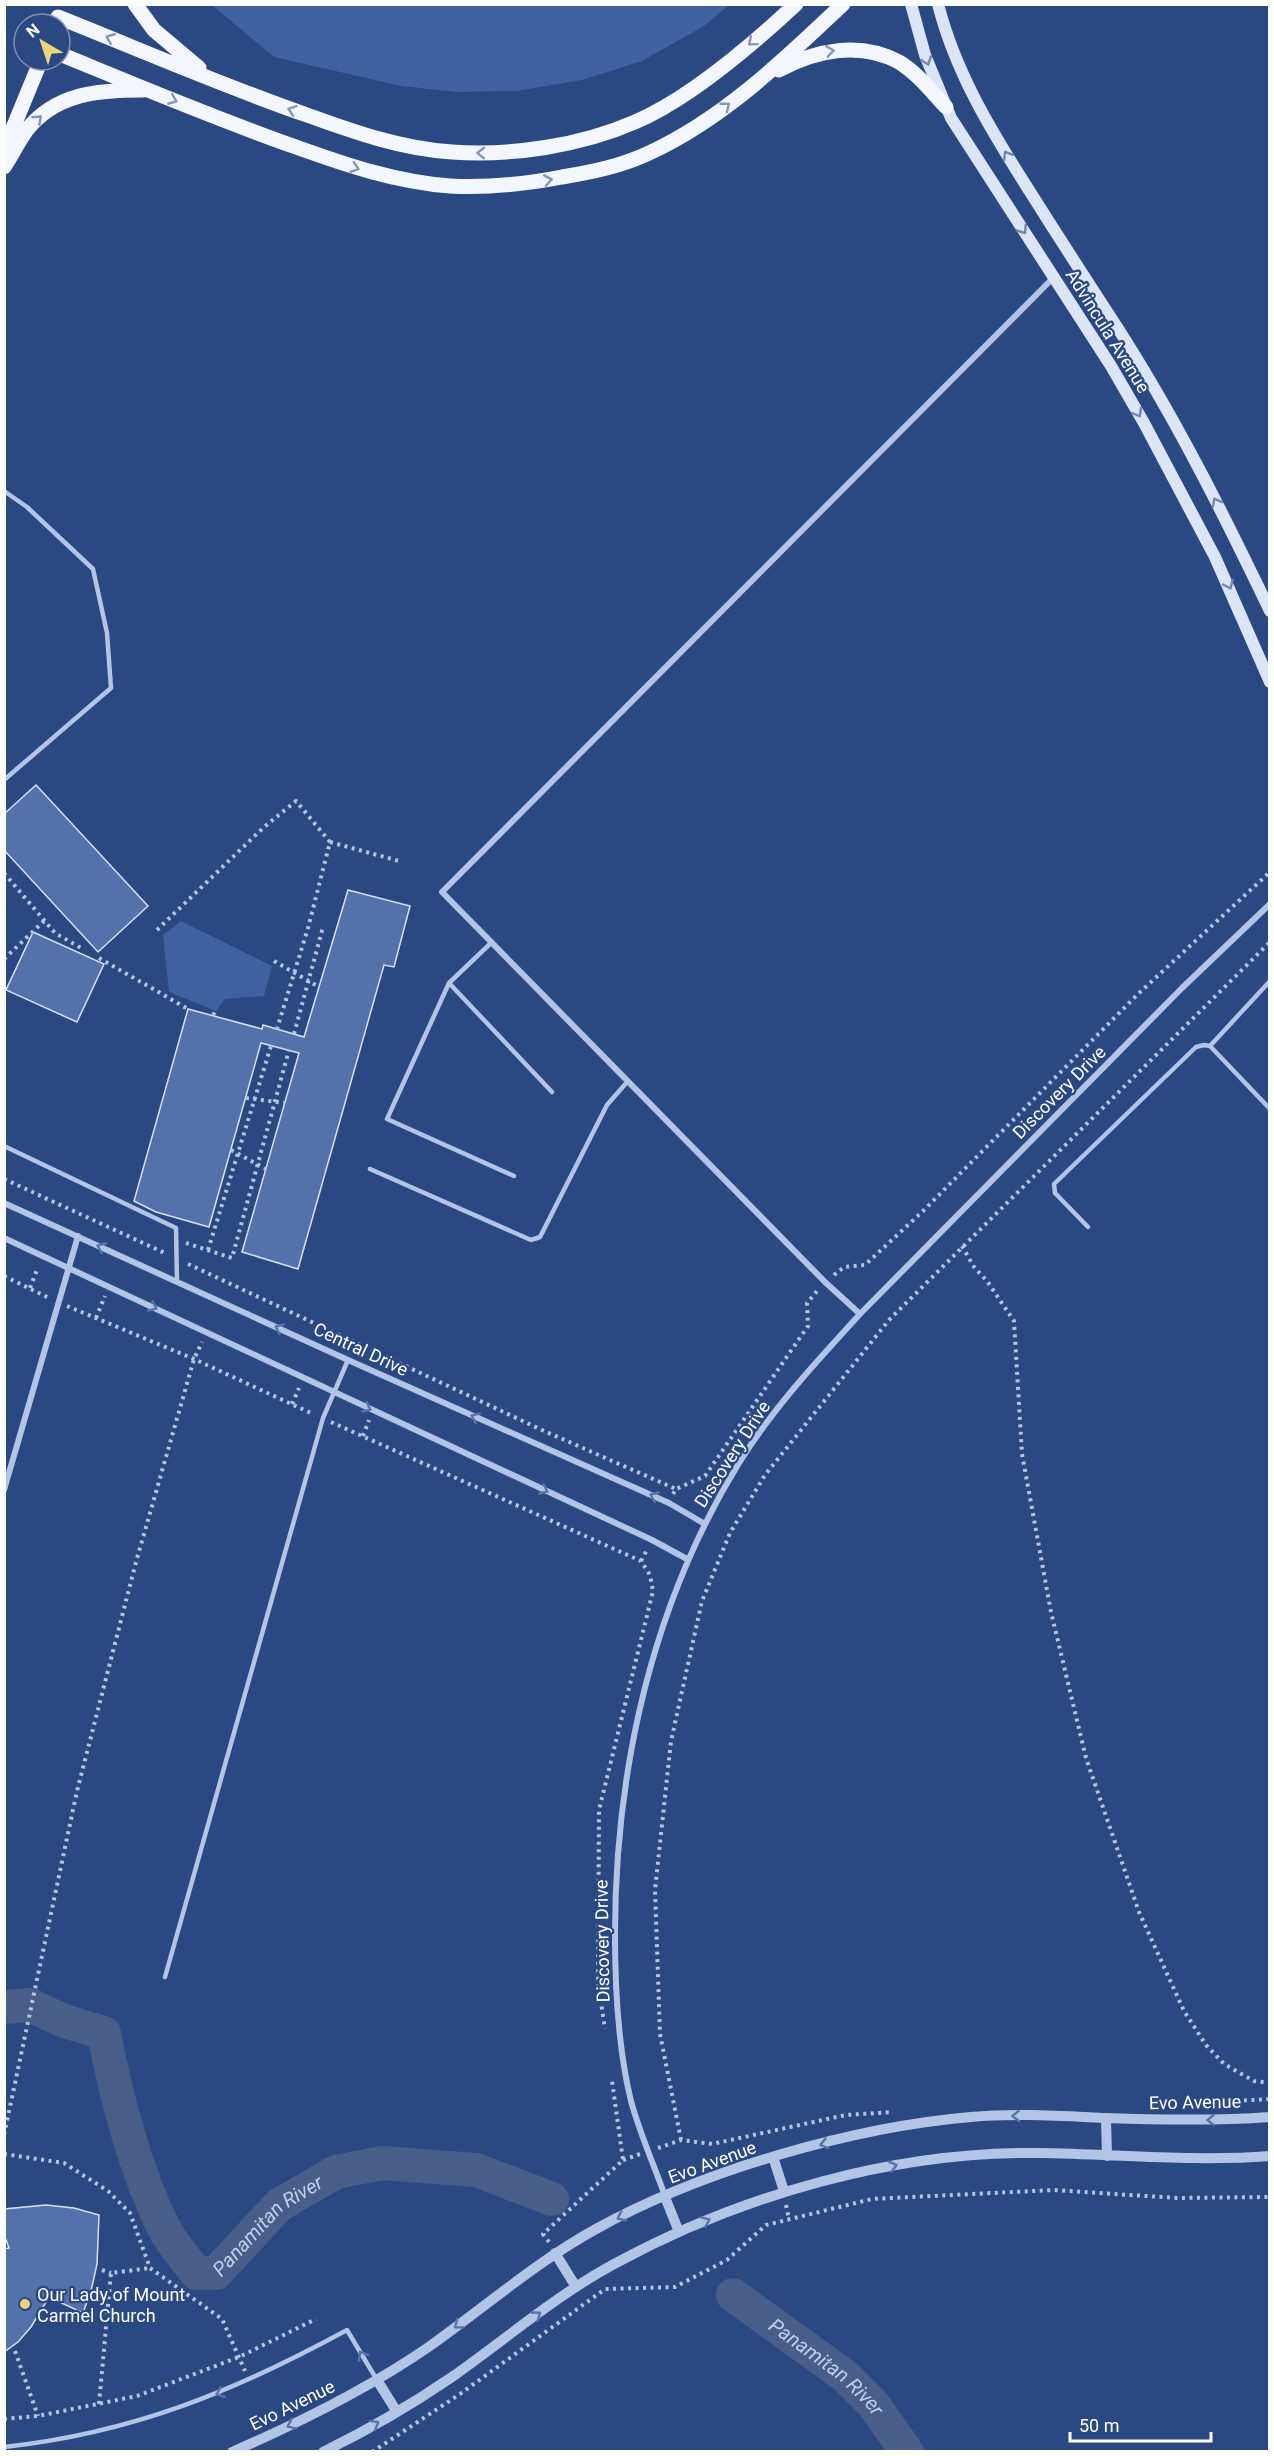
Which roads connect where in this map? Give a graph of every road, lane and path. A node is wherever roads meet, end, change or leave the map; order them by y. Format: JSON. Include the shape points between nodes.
{"nodes":[{"id":1,"x":135,"y":4,"type":"edge"},
{"id":2,"x":796,"y":4,"type":"edge"},
{"id":3,"x":843,"y":4,"type":"edge"},
{"id":4,"x":911,"y":4,"type":"edge"},
{"id":5,"x":938,"y":4,"type":"edge"},
{"id":6,"x":72,"y":21,"type":"edge"},
{"id":7,"x":72,"y":59,"type":"edge"},
{"id":8,"x":35,"y":72,"type":"edge"},
{"id":9,"x":216,"y":81,"type":"junction"},
{"id":10,"x":757,"y":81,"type":"junction"},
{"id":11,"x":150,"y":90,"type":"junction"},
{"id":12,"x":946,"y":107,"type":"junction"},
{"id":13,"x":4,"y":150,"type":"edge"},
{"id":14,"x":4,"y":167,"type":"edge"},
{"id":15,"x":1054,"y":277,"type":"junction"},
{"id":16,"x":4,"y":491,"type":"edge"},
{"id":17,"x":1269,"y":611,"type":"edge"},
{"id":18,"x":1269,"y":682,"type":"edge"},
{"id":19,"x":4,"y":780,"type":"edge"},
{"id":20,"x":330,"y":842,"type":"junction"},
{"id":21,"x":399,"y":861,"type":"dead end"},
{"id":22,"x":1269,"y":872,"type":"edge"},
{"id":23,"x":4,"y":873,"type":"edge"},
{"id":24,"x":1269,"y":904,"type":"edge"},
{"id":25,"x":44,"y":921,"type":"junction"},
{"id":26,"x":323,"y":927,"type":"dead end"},
{"id":27,"x":157,"y":930,"type":"dead end"},
{"id":28,"x":492,"y":942,"type":"junction"},
{"id":29,"x":1269,"y":942,"type":"edge"},
{"id":30,"x":81,"y":948,"type":"dead end"},
{"id":31,"x":4,"y":958,"type":"edge"},
{"id":32,"x":99,"y":958,"type":"dead end"},
{"id":33,"x":274,"y":961,"type":"dead end"},
{"id":34,"x":294,"y":973,"type":"junction"},
{"id":35,"x":308,"y":981,"type":"junction"},
{"id":36,"x":1269,"y":981,"type":"edge"},
{"id":37,"x":449,"y":984,"type":"junction"},
{"id":38,"x":319,"y":987,"type":"dead end"},
{"id":39,"x":188,"y":1009,"type":"dead end"},
{"id":40,"x":216,"y":1011,"type":"dead end"},
{"id":41,"x":213,"y":1016,"type":"dead end"},
{"id":42,"x":277,"y":1029,"type":"dead end"},
{"id":43,"x":294,"y":1034,"type":"dead end"},
{"id":44,"x":272,"y":1046,"type":"dead end"},
{"id":45,"x":1210,"y":1046,"type":"junction"},
{"id":46,"x":289,"y":1050,"type":"dead end"},
{"id":47,"x":628,"y":1081,"type":"junction"},
{"id":48,"x":552,"y":1092,"type":"dead end"},
{"id":49,"x":246,"y":1098,"type":"dead end"},
{"id":50,"x":255,"y":1099,"type":"junction"},
{"id":51,"x":275,"y":1102,"type":"junction"},
{"id":52,"x":285,"y":1103,"type":"dead end"},
{"id":53,"x":1269,"y":1109,"type":"edge"},
{"id":54,"x":4,"y":1146,"type":"edge"},
{"id":55,"x":231,"y":1150,"type":"dead end"},
{"id":56,"x":238,"y":1154,"type":"junction"},
{"id":57,"x":258,"y":1165,"type":"junction"},
{"id":58,"x":370,"y":1169,"type":"dead end"},
{"id":59,"x":266,"y":1170,"type":"dead end"},
{"id":60,"x":514,"y":1176,"type":"dead end"},
{"id":61,"x":4,"y":1179,"type":"edge"},
{"id":62,"x":4,"y":1203,"type":"edge"},
{"id":63,"x":1088,"y":1227,"type":"dead end"},
{"id":64,"x":78,"y":1236,"type":"junction"},
{"id":65,"x":4,"y":1238,"type":"edge"},
{"id":66,"x":177,"y":1240,"type":"junction"},
{"id":67,"x":962,"y":1246,"type":"junction"},
{"id":68,"x":208,"y":1250,"type":"junction"},
{"id":69,"x":42,"y":1256,"type":"junction"},
{"id":70,"x":177,"y":1258,"type":"junction"},
{"id":71,"x":68,"y":1268,"type":"junction"},
{"id":72,"x":4,"y":1276,"type":"edge"},
{"id":73,"x":177,"y":1282,"type":"junction"},
{"id":74,"x":825,"y":1282,"type":"junction"},
{"id":75,"x":108,"y":1287,"type":"junction"},
{"id":76,"x":30,"y":1288,"type":"junction"},
{"id":77,"x":58,"y":1302,"type":"junction"},
{"id":78,"x":860,"y":1314,"type":"junction"},
{"id":79,"x":96,"y":1318,"type":"junction"},
{"id":80,"x":206,"y":1332,"type":"junction"},
{"id":81,"x":194,"y":1359,"type":"junction"},
{"id":82,"x":348,"y":1360,"type":"junction"},
{"id":83,"x":334,"y":1393,"type":"junction"},
{"id":84,"x":373,"y":1411,"type":"junction"},
{"id":85,"x":323,"y":1418,"type":"junction"},
{"id":86,"x":363,"y":1436,"type":"junction"},
{"id":87,"x":4,"y":1490,"type":"edge"},
{"id":88,"x":705,"y":1524,"type":"junction"},
{"id":89,"x":687,"y":1559,"type":"junction"},
{"id":90,"x":165,"y":1977,"type":"dead end"},
{"id":91,"x":605,"y":2030,"type":"dead end"},
{"id":92,"x":612,"y":2078,"type":"dead end"},
{"id":93,"x":1269,"y":2083,"type":"edge"},
{"id":94,"x":1269,"y":2117,"type":"edge"},
{"id":95,"x":1106,"y":2118,"type":"junction"},
{"id":96,"x":4,"y":2135,"type":"edge"},
{"id":97,"x":681,"y":2140,"type":"dead end"},
{"id":98,"x":4,"y":2154,"type":"edge"},
{"id":99,"x":1107,"y":2156,"type":"junction"},
{"id":100,"x":1269,"y":2156,"type":"edge"},
{"id":101,"x":773,"y":2157,"type":"junction"},
{"id":102,"x":784,"y":2191,"type":"junction"},
{"id":103,"x":666,"y":2197,"type":"junction"},
{"id":104,"x":1269,"y":2197,"type":"edge"},
{"id":105,"x":679,"y":2232,"type":"junction"},
{"id":106,"x":543,"y":2234,"type":"dead end"},
{"id":107,"x":555,"y":2253,"type":"junction"},
{"id":108,"x":150,"y":2268,"type":"junction"},
{"id":109,"x":102,"y":2270,"type":"dead end"},
{"id":110,"x":111,"y":2273,"type":"junction"},
{"id":111,"x":576,"y":2287,"type":"junction"},
{"id":112,"x":316,"y":2319,"type":"dead end"},
{"id":113,"x":15,"y":2351,"type":"dead end"},
{"id":114,"x":239,"y":2357,"type":"junction"},
{"id":115,"x":377,"y":2380,"type":"junction"},
{"id":116,"x":249,"y":2381,"type":"junction"},
{"id":117,"x":99,"y":2404,"type":"junction"},
{"id":118,"x":397,"y":2412,"type":"junction"},
{"id":119,"x":38,"y":2416,"type":"junction"},
{"id":120,"x":4,"y":2419,"type":"edge"},
{"id":121,"x":4,"y":2447,"type":"edge"},
{"id":122,"x":232,"y":2451,"type":"edge"},
{"id":123,"x":323,"y":2451,"type":"edge"},
{"id":124,"x":372,"y":2451,"type":"edge"}],
"edges":[{"from":1,"to":9,"type":"main road","via":[[154,30]]},
{"from":2,"to":9,"type":"main road","one_way":true,"via":[[728,62],[666,106],[601,134],[532,148],[494,153],[420,148],[353,131]]},
{"from":3,"to":10,"type":"main road"},
{"from":4,"to":12,"type":"main road","name":"Advincula Avenue","one_way":true,"via":[[925,55]]},
{"from":17,"to":5,"type":"main road","name":"Advincula Avenue","one_way":true,"via":[[1174,423],[973,98]]},
{"from":9,"to":6,"type":"main road","one_way":true},
{"from":7,"to":11,"type":"main road"},
{"from":8,"to":13,"type":"main road"},
{"from":11,"to":10,"type":"main road","one_way":true,"via":[[249,131],[369,172],[450,186],[491,186],[573,175],[649,153],[715,114]]},
{"from":10,"to":12,"type":"main road","one_way":true,"via":[[817,53],[863,51],[901,63]]},
{"from":14,"to":11,"type":"main road","one_way":true,"via":[[26,131],[41,115],[61,103],[105,90]]},
{"from":12,"to":15,"type":"main road","name":"Advincula Avenue","one_way":true,"via":[[964,141]]},
{"from":15,"to":18,"type":"main road","name":"Advincula Avenue","one_way":true,"via":[[1111,366],[1181,491],[1230,587]]},
{"from":15,"to":28,"type":"street","via":[[442,892]]},
{"from":16,"to":19,"type":"lane","via":[[27,507],[93,569],[107,633],[111,688]]},
{"from":20,"to":21,"type":"path"},
{"from":20,"to":27,"type":"path","via":[[296,801]]},
{"from":20,"to":34,"type":"path"},
{"from":22,"to":74,"type":"path","via":[[1137,995],[865,1265],[844,1267]]},
{"from":23,"to":25,"type":"path"},
{"from":24,"to":78,"type":"street","name":"Discovery Drive"},
{"from":25,"to":30,"type":"path","via":[[55,933]]},
{"from":25,"to":31,"type":"path"},
{"from":26,"to":35,"type":"path"},
{"from":28,"to":37,"type":"lane"},
{"from":28,"to":47,"type":"street"},
{"from":29,"to":67,"type":"path"},
{"from":32,"to":39,"type":"path"},
{"from":33,"to":34,"type":"path"},
{"from":34,"to":35,"type":"path"},
{"from":34,"to":42,"type":"path"},
{"from":35,"to":38,"type":"path"},
{"from":35,"to":43,"type":"path"},
{"from":36,"to":45,"type":"lane"},
{"from":37,"to":48,"type":"lane"},
{"from":37,"to":60,"type":"lane","via":[[387,1119]]},
{"from":40,"to":41,"type":"path"},
{"from":44,"to":50,"type":"path"},
{"from":45,"to":53,"type":"lane"},
{"from":45,"to":63,"type":"lane","via":[[1196,1047],[1054,1184],[1055,1193]]},
{"from":46,"to":51,"type":"path"},
{"from":47,"to":58,"type":"lane","via":[[607,1105],[540,1237],[531,1240]]},
{"from":47,"to":74,"type":"street"},
{"from":49,"to":50,"type":"path"},
{"from":50,"to":51,"type":"path"},
{"from":50,"to":56,"type":"path"},
{"from":51,"to":52,"type":"path"},
{"from":51,"to":57,"type":"path"},
{"from":54,"to":66,"type":"lane","via":[[176,1228]]},
{"from":55,"to":56,"type":"path"},
{"from":56,"to":57,"type":"path"},
{"from":56,"to":68,"type":"path"},
{"from":57,"to":59,"type":"path"},
{"from":57,"to":68,"type":"path","via":[[232,1258]]},
{"from":61,"to":70,"type":"path"},
{"from":62,"to":64,"type":"street","name":"Central Drive"},
{"from":64,"to":71,"type":"street"},
{"from":73,"to":64,"type":"street","name":"Central Drive","one_way":true},
{"from":65,"to":69,"type":"street"},
{"from":66,"to":68,"type":"path"},
{"from":66,"to":70,"type":"lane"},
{"from":67,"to":93,"type":"path","via":[[1014,1321],[1022,1454],[1051,1612],[1086,1758],[1139,1912],[1184,2012],[1206,2045],[1224,2064],[1254,2081]]},
{"from":67,"to":97,"type":"path","via":[[889,1320],[765,1475],[730,1533],[702,1601],[671,1741],[655,1890],[660,2034]]},
{"from":69,"to":71,"type":"street"},
{"from":69,"to":76,"type":"path"},
{"from":70,"to":73,"type":"lane"},
{"from":70,"to":74,"type":"path","via":[[676,1489],[705,1476],[808,1326],[807,1303]]},
{"from":71,"to":75,"type":"street"},
{"from":71,"to":77,"type":"street"},
{"from":72,"to":76,"type":"path"},
{"from":82,"to":73,"type":"street","name":"Central Drive","one_way":true},
{"from":74,"to":78,"type":"street"},
{"from":75,"to":79,"type":"path"},
{"from":75,"to":80,"type":"street","one_way":true},
{"from":76,"to":77,"type":"path"},
{"from":77,"to":79,"type":"path"},
{"from":77,"to":87,"type":"street"},
{"from":78,"to":88,"type":"street","name":"Discovery Drive","via":[[772,1416]]},
{"from":79,"to":81,"type":"path"},
{"from":80,"to":81,"type":"path"},
{"from":80,"to":83,"type":"street"},
{"from":81,"to":85,"type":"path"},
{"from":81,"to":96,"type":"path","via":[[77,1791]]},
{"from":82,"to":83,"type":"lane"},
{"from":88,"to":82,"type":"street","name":"Central Drive","one_way":true,"via":[[669,1503]]},
{"from":83,"to":84,"type":"street","one_way":true},
{"from":83,"to":85,"type":"lane"},
{"from":84,"to":86,"type":"path"},
{"from":84,"to":89,"type":"street","one_way":true},
{"from":85,"to":86,"type":"path"},
{"from":85,"to":90,"type":"lane"},
{"from":86,"to":91,"type":"path","via":[[641,1561],[650,1575],[653,1591],[599,1810],[598,1983]]},
{"from":88,"to":89,"type":"street","name":"Discovery Drive"},
{"from":89,"to":103,"type":"street","name":"Discovery Drive","via":[[640,1706],[621,1808],[615,1882],[615,1972],[621,2042],[632,2102]]},
{"from":92,"to":106,"type":"path","via":[[623,2160]]},
{"from":94,"to":95,"type":"street","name":"Evo Avenue","one_way":true,"via":[[1183,2121]]},
{"from":95,"to":99,"type":"street"},
{"from":95,"to":101,"type":"street","name":"Evo Avenue","one_way":true,"via":[[971,2117],[898,2127]]},
{"from":98,"to":108,"type":"path","via":[[64,2163],[108,2192],[130,2213]]},
{"from":99,"to":100,"type":"street"},
{"from":102,"to":99,"type":"street","one_way":true,"via":[[905,2164],[972,2155]]},
{"from":101,"to":102,"type":"street"},
{"from":101,"to":103,"type":"street","name":"Evo Avenue"},
{"from":105,"to":102,"type":"street","one_way":true},
{"from":103,"to":105,"type":"street"},
{"from":103,"to":107,"type":"street","name":"Evo Avenue","one_way":true},
{"from":104,"to":124,"type":"path","via":[[1177,2198],[1053,2190],[872,2199],[766,2225],[727,2260],[675,2287],[605,2289],[460,2394]]},
{"from":105,"to":111,"type":"street"},
{"from":107,"to":111,"type":"street"},
{"from":107,"to":115,"type":"street","name":"Evo Avenue","one_way":true},
{"from":108,"to":110,"type":"path"},
{"from":108,"to":114,"type":"path","via":[[222,2319]]},
{"from":109,"to":110,"type":"path"},
{"from":110,"to":117,"type":"path"},
{"from":118,"to":111,"type":"street","one_way":true},
{"from":112,"to":114,"type":"path"},
{"from":113,"to":119,"type":"path"},
{"from":114,"to":116,"type":"path"},
{"from":114,"to":117,"type":"path","via":[[137,2396]]},
{"from":115,"to":116,"type":"lane","one_way":true,"via":[[347,2330]]},
{"from":115,"to":118,"type":"street"},
{"from":115,"to":122,"type":"street","name":"Evo Avenue","one_way":true},
{"from":116,"to":121,"type":"lane","one_way":true,"via":[[191,2405],[134,2422],[48,2442]]},
{"from":117,"to":119,"type":"path"},
{"from":123,"to":118,"type":"street","one_way":true},
{"from":119,"to":120,"type":"path"}]}
